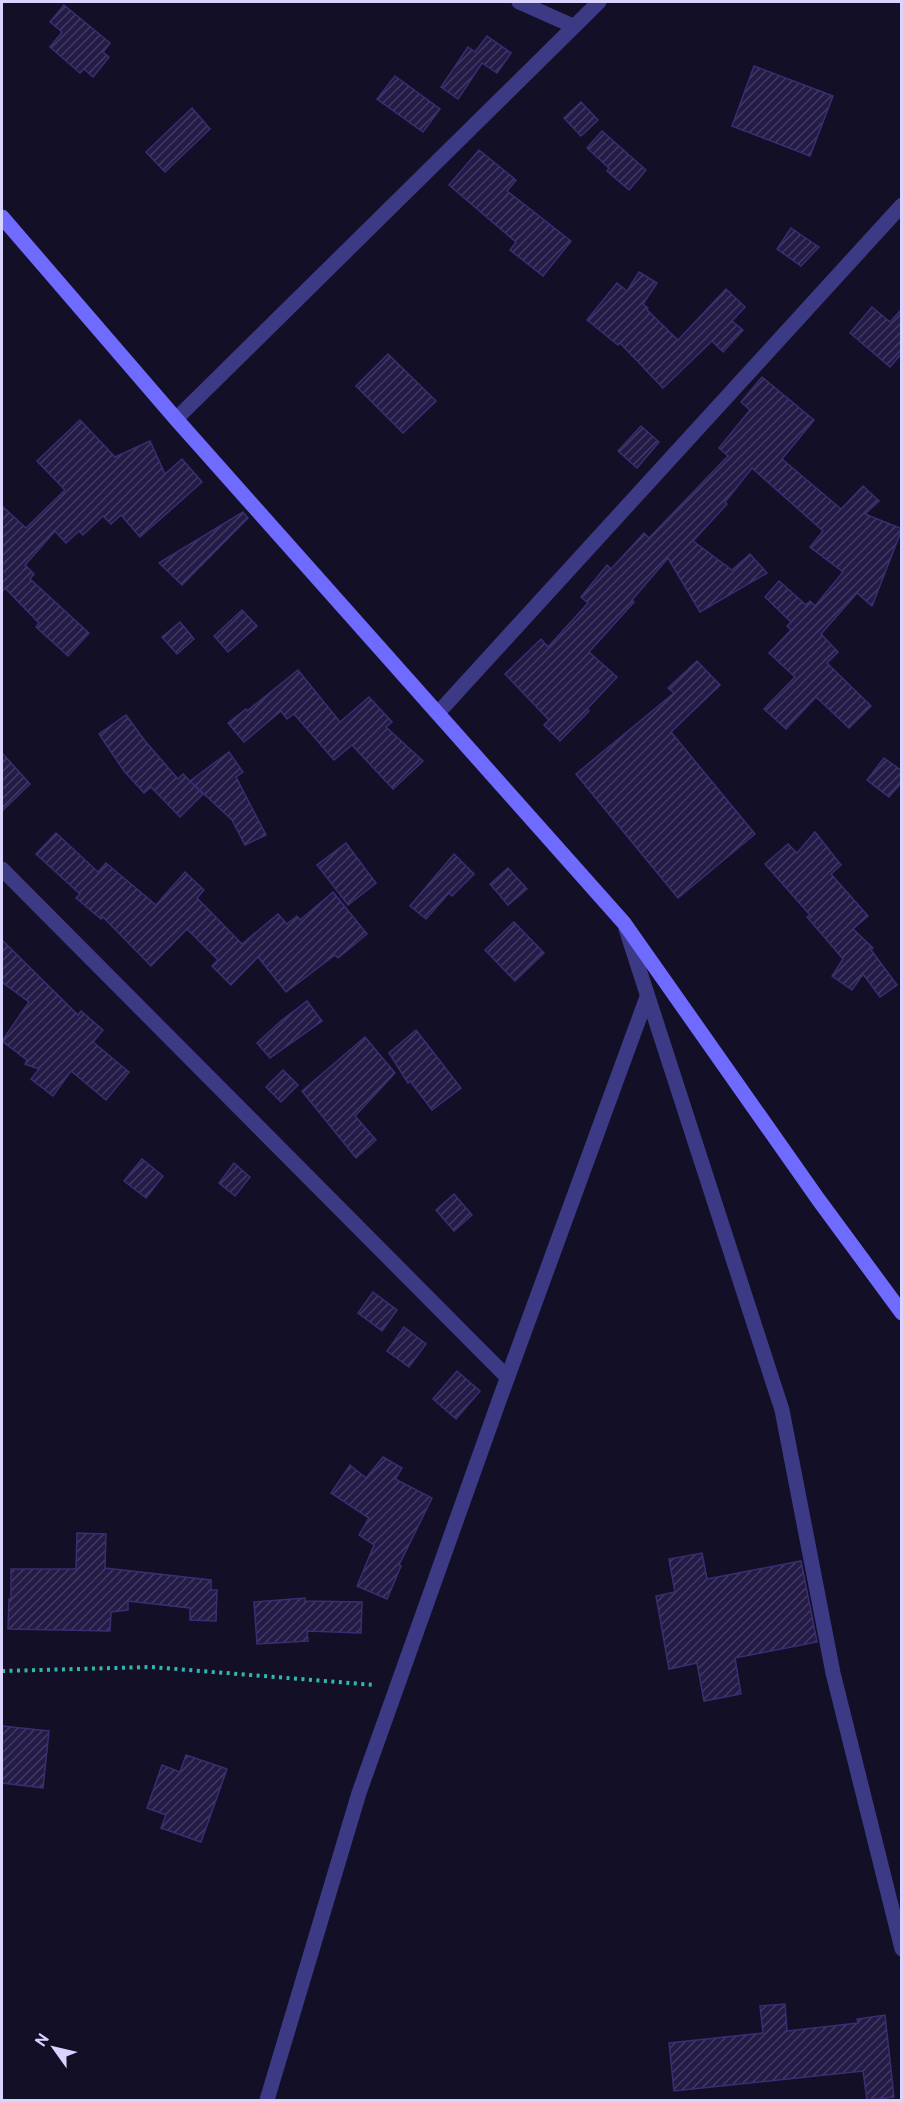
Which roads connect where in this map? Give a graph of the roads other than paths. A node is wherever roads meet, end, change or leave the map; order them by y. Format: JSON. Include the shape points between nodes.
{"nodes":[{"id":1,"x":519,"y":2,"type":"edge"},
{"id":2,"x":599,"y":2,"type":"edge"},
{"id":3,"x":573,"y":26,"type":"junction"},
{"id":4,"x":902,"y":205,"type":"edge"},
{"id":5,"x":2,"y":217,"type":"edge"},
{"id":6,"x":176,"y":419,"type":"junction"},
{"id":7,"x":438,"y":713,"type":"junction"},
{"id":8,"x":2,"y":869,"type":"edge"},
{"id":9,"x":624,"y":923,"type":"junction"},
{"id":10,"x":647,"y":997,"type":"junction"},
{"id":11,"x":902,"y":1313,"type":"edge"},
{"id":12,"x":507,"y":1377,"type":"junction"},
{"id":13,"x":902,"y":1949,"type":"edge"},
{"id":14,"x":267,"y":2100,"type":"edge"}],
"edges":[{"from":1,"to":3,"type":"street"},
{"from":2,"to":3,"type":"street"},
{"from":3,"to":6,"type":"street"},
{"from":4,"to":7,"type":"street"},
{"from":5,"to":6,"type":"main road"},
{"from":6,"to":7,"type":"main road"},
{"from":7,"to":9,"type":"main road"},
{"from":8,"to":12,"type":"street"},
{"from":9,"to":10,"type":"street"},
{"from":9,"to":11,"type":"main road"},
{"from":10,"to":12,"type":"street"},
{"from":10,"to":13,"type":"street","via":[[782,1410],[833,1673]]},
{"from":12,"to":14,"type":"street","via":[[359,1793]]}]}
